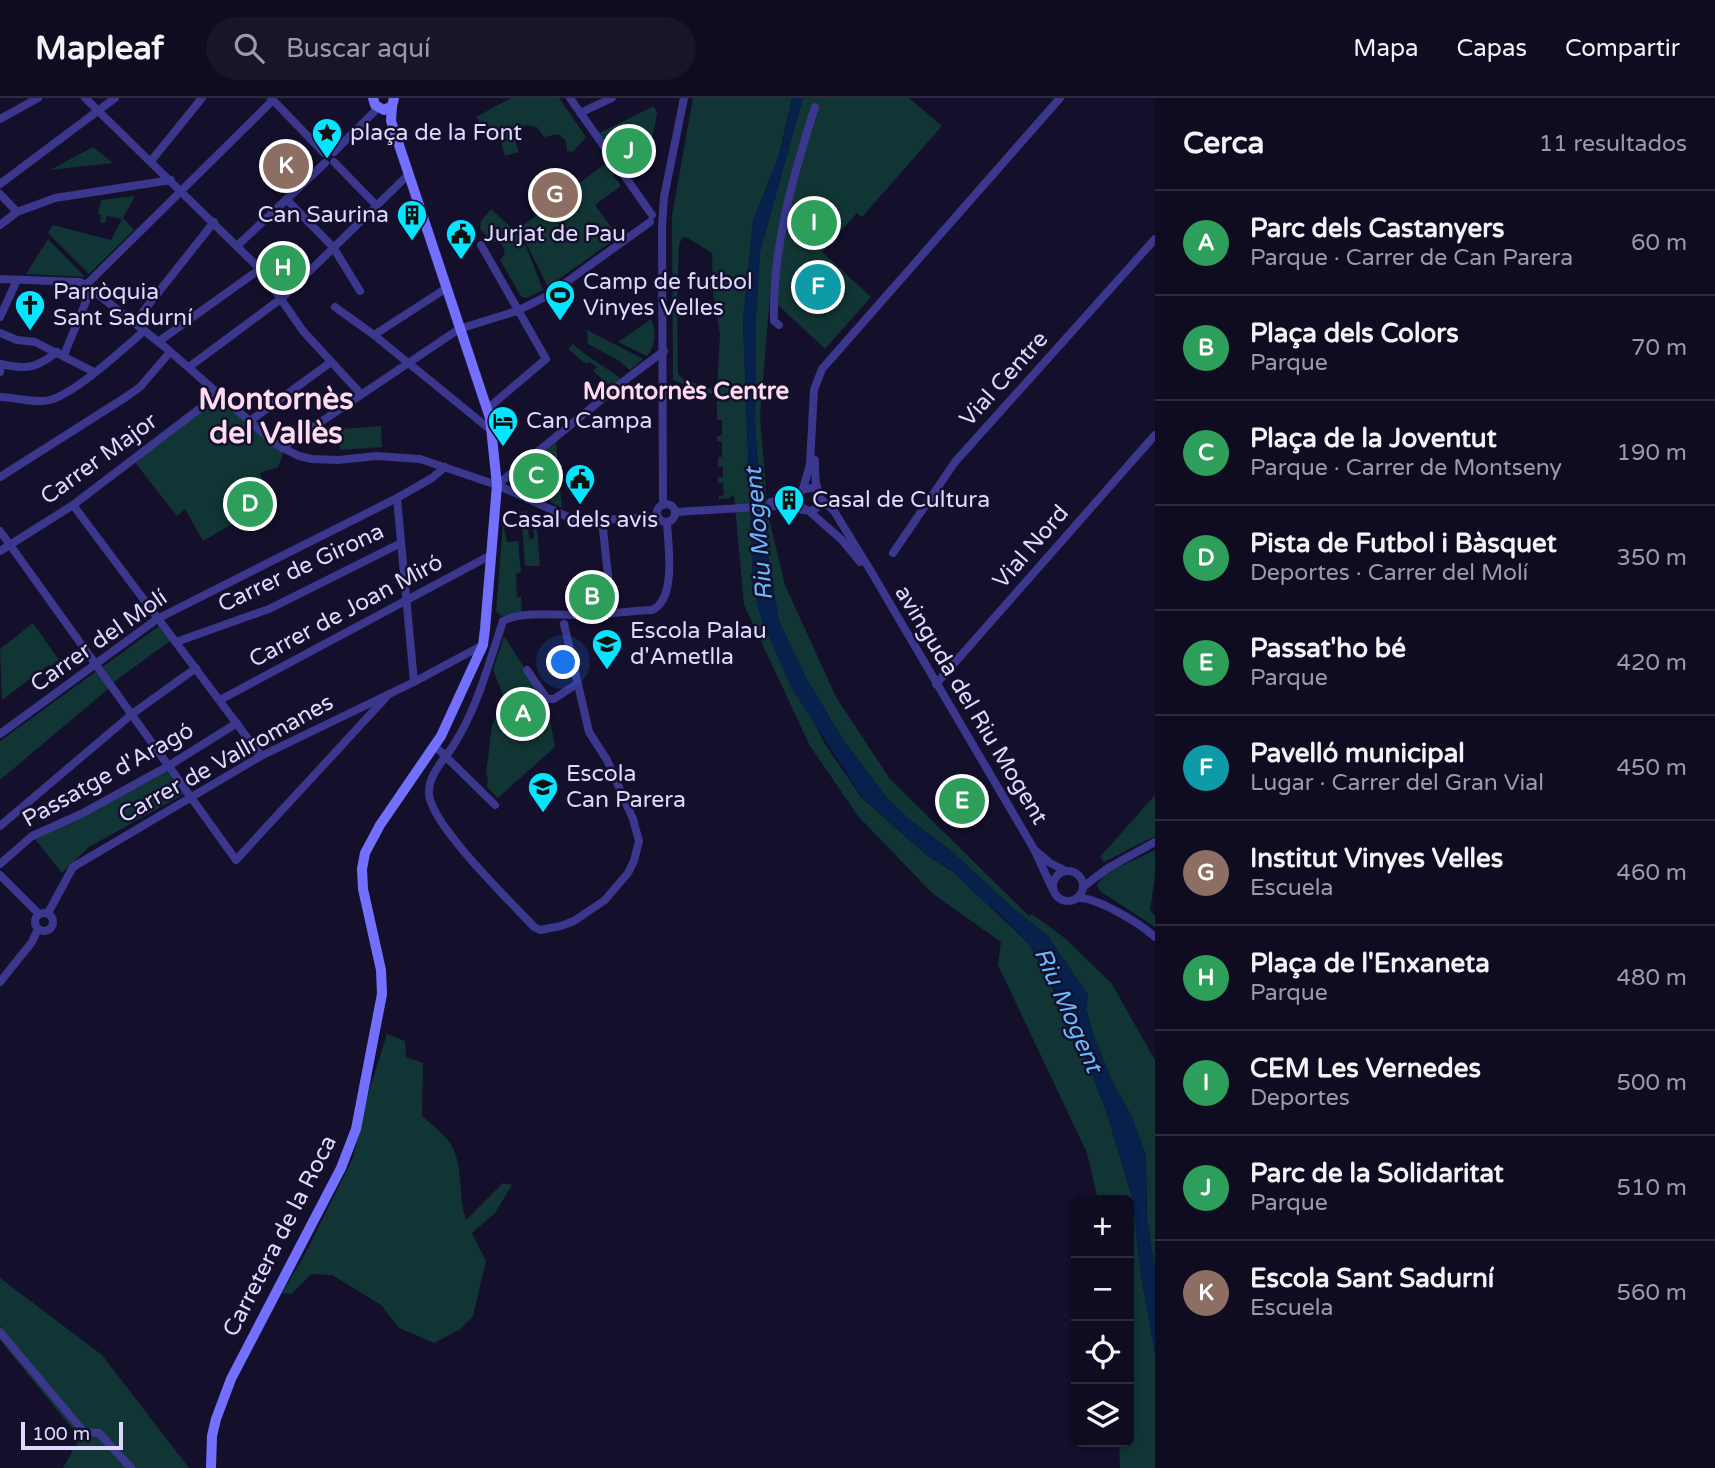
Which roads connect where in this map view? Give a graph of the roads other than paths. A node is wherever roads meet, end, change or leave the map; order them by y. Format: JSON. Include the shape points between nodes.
{"nodes":[{"id":1,"x":38,"y":98,"type":"edge"},
{"id":2,"x":85,"y":98,"type":"edge"},
{"id":3,"x":115,"y":98,"type":"edge"},
{"id":4,"x":202,"y":98,"type":"edge"},
{"id":5,"x":570,"y":98,"type":"edge"},
{"id":6,"x":612,"y":98,"type":"edge"},
{"id":7,"x":684,"y":98,"type":"edge"},
{"id":8,"x":1060,"y":98,"type":"edge"},
{"id":9,"x":272,"y":99,"type":"edge"},
{"id":10,"x":387,"y":102,"type":"edge"},
{"id":11,"x":815,"y":107,"type":"dead end"},
{"id":12,"x":99,"y":111,"type":"junction"},
{"id":13,"x":580,"y":113,"type":"junction"},
{"id":14,"x":0,"y":119,"type":"edge"},
{"id":15,"x":324,"y":152,"type":"junction"},
{"id":16,"x":334,"y":152,"type":"junction"},
{"id":17,"x":151,"y":160,"type":"junction"},
{"id":18,"x":329,"y":162,"type":"junction"},
{"id":19,"x":408,"y":175,"type":"junction"},
{"id":20,"x":171,"y":180,"type":"junction"},
{"id":21,"x":0,"y":184,"type":"edge"},
{"id":22,"x":182,"y":190,"type":"junction"},
{"id":23,"x":0,"y":194,"type":"edge"},
{"id":24,"x":286,"y":199,"type":"junction"},
{"id":25,"x":376,"y":205,"type":"junction"},
{"id":26,"x":17,"y":212,"type":"junction"},
{"id":27,"x":662,"y":214,"type":"junction"},
{"id":28,"x":651,"y":218,"type":"junction"},
{"id":29,"x":214,"y":222,"type":"junction"},
{"id":30,"x":0,"y":225,"type":"edge"},
{"id":31,"x":662,"y":226,"type":"junction"},
{"id":32,"x":1155,"y":239,"type":"edge"},
{"id":33,"x":481,"y":245,"type":"dead end"},
{"id":34,"x":237,"y":246,"type":"junction"},
{"id":35,"x":333,"y":247,"type":"junction"},
{"id":36,"x":260,"y":269,"type":"junction"},
{"id":37,"x":0,"y":279,"type":"edge"},
{"id":38,"x":17,"y":280,"type":"junction"},
{"id":39,"x":89,"y":287,"type":"junction"},
{"id":40,"x":445,"y":289,"type":"junction"},
{"id":41,"x":360,"y":291,"type":"dead end"},
{"id":42,"x":282,"y":298,"type":"junction"},
{"id":43,"x":335,"y":307,"type":"dead end"},
{"id":44,"x":517,"y":311,"type":"junction"},
{"id":45,"x":0,"y":317,"type":"edge"},
{"id":46,"x":134,"y":323,"type":"junction"},
{"id":47,"x":779,"y":325,"type":"dead end"},
{"id":48,"x":459,"y":330,"type":"junction"},
{"id":49,"x":144,"y":331,"type":"junction"},
{"id":50,"x":0,"y":333,"type":"edge"},
{"id":51,"x":374,"y":335,"type":"junction"},
{"id":52,"x":158,"y":342,"type":"junction"},
{"id":53,"x":664,"y":351,"type":"junction"},
{"id":54,"x":170,"y":352,"type":"junction"},
{"id":55,"x":61,"y":354,"type":"junction"},
{"id":56,"x":331,"y":362,"type":"junction"},
{"id":57,"x":408,"y":362,"type":"junction"},
{"id":58,"x":189,"y":367,"type":"junction"},
{"id":59,"x":1,"y":368,"type":"edge"},
{"id":60,"x":94,"y":372,"type":"junction"},
{"id":61,"x":219,"y":394,"type":"junction"},
{"id":62,"x":361,"y":394,"type":"junction"},
{"id":63,"x":0,"y":397,"type":"edge"},
{"id":64,"x":487,"y":409,"type":"junction"},
{"id":65,"x":250,"y":421,"type":"junction"},
{"id":66,"x":492,"y":431,"type":"junction"},
{"id":67,"x":1155,"y":435,"type":"edge"},
{"id":68,"x":813,"y":439,"type":"junction"},
{"id":69,"x":282,"y":448,"type":"junction"},
{"id":70,"x":445,"y":467,"type":"junction"},
{"id":71,"x":0,"y":477,"type":"edge"},
{"id":72,"x":498,"y":485,"type":"junction"},
{"id":73,"x":801,"y":491,"type":"junction"},
{"id":74,"x":820,"y":495,"type":"junction"},
{"id":75,"x":397,"y":498,"type":"junction"},
{"id":76,"x":779,"y":504,"type":"junction"},
{"id":77,"x":73,"y":505,"type":"junction"},
{"id":78,"x":663,"y":505,"type":"junction"},
{"id":79,"x":806,"y":511,"type":"junction"},
{"id":80,"x":675,"y":512,"type":"junction"},
{"id":81,"x":836,"y":514,"type":"junction"},
{"id":82,"x":658,"y":517,"type":"junction"},
{"id":83,"x":602,"y":520,"type":"junction"},
{"id":84,"x":667,"y":522,"type":"junction"},
{"id":85,"x":825,"y":524,"type":"junction"},
{"id":86,"x":0,"y":530,"type":"edge"},
{"id":87,"x":10,"y":544,"type":"junction"},
{"id":88,"x":401,"y":544,"type":"junction"},
{"id":89,"x":0,"y":551,"type":"edge"},
{"id":90,"x":893,"y":553,"type":"dead end"},
{"id":91,"x":491,"y":555,"type":"junction"},
{"id":92,"x":875,"y":581,"type":"junction"},
{"id":93,"x":407,"y":601,"type":"junction"},
{"id":94,"x":612,"y":612,"type":"junction"},
{"id":95,"x":563,"y":618,"type":"junction"},
{"id":96,"x":158,"y":619,"type":"junction"},
{"id":97,"x":176,"y":642,"type":"junction"},
{"id":98,"x":483,"y":645,"type":"junction"},
{"id":99,"x":96,"y":664,"type":"junction"},
{"id":100,"x":196,"y":668,"type":"junction"},
{"id":101,"x":527,"y":670,"type":"dead end"},
{"id":102,"x":414,"y":682,"type":"junction"},
{"id":103,"x":578,"y":683,"type":"junction"},
{"id":104,"x":936,"y":684,"type":"junction"},
{"id":105,"x":389,"y":694,"type":"junction"},
{"id":106,"x":220,"y":700,"type":"junction"},
{"id":107,"x":132,"y":714,"type":"junction"},
{"id":108,"x":237,"y":723,"type":"junction"},
{"id":109,"x":0,"y":734,"type":"edge"},
{"id":110,"x":435,"y":746,"type":"junction"},
{"id":111,"x":447,"y":755,"type":"junction"},
{"id":112,"x":261,"y":756,"type":"junction"},
{"id":113,"x":170,"y":765,"type":"junction"},
{"id":114,"x":193,"y":797,"type":"junction"},
{"id":115,"x":495,"y":805,"type":"dead end"},
{"id":116,"x":0,"y":826,"type":"edge"},
{"id":117,"x":1155,"y":842,"type":"edge"},
{"id":118,"x":1034,"y":849,"type":"junction"},
{"id":119,"x":0,"y":864,"type":"edge"},
{"id":120,"x":1108,"y":868,"type":"junction"},
{"id":121,"x":1066,"y":871,"type":"junction"},
{"id":122,"x":1077,"y":874,"type":"junction"},
{"id":123,"x":0,"y":875,"type":"edge"},
{"id":124,"x":1083,"y":887,"type":"junction"},
{"id":125,"x":1053,"y":890,"type":"junction"},
{"id":126,"x":1078,"y":898,"type":"junction"},
{"id":127,"x":1100,"y":903,"type":"junction"},
{"id":128,"x":43,"y":914,"type":"junction"},
{"id":129,"x":38,"y":929,"type":"junction"},
{"id":130,"x":1155,"y":937,"type":"edge"},
{"id":131,"x":0,"y":982,"type":"edge"},
{"id":132,"x":0,"y":1332,"type":"edge"},
{"id":133,"x":131,"y":1468,"type":"edge"},
{"id":134,"x":211,"y":1468,"type":"edge"}],
"edges":[{"from":1,"to":14,"type":"street"},
{"from":2,"to":12,"type":"street"},
{"from":3,"to":12,"type":"street"},
{"from":4,"to":17,"type":"street"},
{"from":5,"to":13,"type":"street"},
{"from":6,"to":13,"type":"street"},
{"from":7,"to":27,"type":"street"},
{"from":8,"to":68,"type":"street","via":[[822,369],[814,390]]},
{"from":9,"to":15,"type":"street"},
{"from":9,"to":22,"type":"street"},
{"from":10,"to":16,"type":"street"},
{"from":10,"to":19,"type":"street"},
{"from":11,"to":47,"type":"street","via":[[796,165],[773,285],[774,321]]},
{"from":12,"to":17,"type":"street"},
{"from":12,"to":21,"type":"street"},
{"from":13,"to":28,"type":"street"},
{"from":15,"to":16,"type":"street"},
{"from":15,"to":18,"type":"street","via":[[322,158]]},
{"from":16,"to":18,"type":"street","via":[[336,158]]},
{"from":17,"to":20,"type":"street"},
{"from":18,"to":24,"type":"street"},
{"from":18,"to":25,"type":"street"},
{"from":19,"to":25,"type":"street"},
{"from":19,"to":40,"type":"street"},
{"from":20,"to":22,"type":"street"},
{"from":20,"to":26,"type":"street","via":[[55,198]]},
{"from":22,"to":29,"type":"street"},
{"from":22,"to":39,"type":"street"},
{"from":23,"to":26,"type":"street"},
{"from":24,"to":34,"type":"street"},
{"from":24,"to":35,"type":"street"},
{"from":25,"to":35,"type":"street"},
{"from":26,"to":30,"type":"street"},
{"from":27,"to":28,"type":"street"},
{"from":27,"to":31,"type":"street"},
{"from":28,"to":31,"type":"street","via":[[653,225]]},
{"from":28,"to":44,"type":"street","via":[[547,296]]},
{"from":29,"to":34,"type":"street"},
{"from":29,"to":46,"type":"street"},
{"from":31,"to":53,"type":"street"},
{"from":32,"to":90,"type":"street","name":"Vial Centre","via":[[955,462]]},
{"from":33,"to":44,"type":"street"},
{"from":34,"to":36,"type":"street"},
{"from":35,"to":41,"type":"street"},
{"from":35,"to":42,"type":"street"},
{"from":36,"to":42,"type":"street"},
{"from":36,"to":52,"type":"street"},
{"from":37,"to":38,"type":"street"},
{"from":38,"to":39,"type":"street","via":[[80,282]]},
{"from":38,"to":45,"type":"street"},
{"from":39,"to":46,"type":"street"},
{"from":39,"to":55,"type":"street"},
{"from":40,"to":48,"type":"street"},
{"from":40,"to":51,"type":"street"},
{"from":42,"to":56,"type":"street"},
{"from":42,"to":58,"type":"street"},
{"from":43,"to":51,"type":"street"},
{"from":44,"to":48,"type":"street"},
{"from":44,"to":64,"type":"street","via":[[546,359]]},
{"from":46,"to":49,"type":"street"},
{"from":48,"to":57,"type":"street"},
{"from":48,"to":64,"type":"street"},
{"from":49,"to":52,"type":"street"},
{"from":49,"to":60,"type":"street"},
{"from":50,"to":55,"type":"street"},
{"from":51,"to":57,"type":"street"},
{"from":52,"to":54,"type":"street"},
{"from":53,"to":72,"type":"street"},
{"from":53,"to":78,"type":"street"},
{"from":54,"to":58,"type":"street"},
{"from":54,"to":71,"type":"street","via":[[126,397]]},
{"from":55,"to":59,"type":"street","via":[[40,366]]},
{"from":55,"to":60,"type":"street"},
{"from":56,"to":62,"type":"street"},
{"from":56,"to":65,"type":"street"},
{"from":57,"to":62,"type":"street"},
{"from":57,"to":66,"type":"street"},
{"from":58,"to":61,"type":"street"},
{"from":60,"to":63,"type":"street","via":[[47,401]]},
{"from":61,"to":65,"type":"street"},
{"from":61,"to":77,"type":"street","name":"Carrer Major"},
{"from":62,"to":69,"type":"street"},
{"from":64,"to":66,"type":"street"},
{"from":65,"to":69,"type":"street"},
{"from":66,"to":72,"type":"street"},
{"from":67,"to":104,"type":"street","name":"Vial Nord"},
{"from":68,"to":73,"type":"street"},
{"from":68,"to":74,"type":"street"},
{"from":69,"to":70,"type":"street","via":[[313,459],[377,456]]},
{"from":70,"to":72,"type":"street"},
{"from":70,"to":75,"type":"street","name":"Carrer del Molí"},
{"from":72,"to":83,"type":"street","via":[[576,521]]},
{"from":72,"to":91,"type":"street"},
{"from":73,"to":74,"type":"street","via":[[810,487]]},
{"from":73,"to":76,"type":"street"},
{"from":73,"to":79,"type":"street","via":[[797,502]]},
{"from":74,"to":79,"type":"street","via":[[819,507]]},
{"from":74,"to":81,"type":"street","name":"avinguda del Riu Mogent"},
{"from":75,"to":88,"type":"street"},
{"from":75,"to":96,"type":"street","name":"Carrer del Molí"},
{"from":76,"to":79,"type":"street"},
{"from":76,"to":80,"type":"street"},
{"from":77,"to":87,"type":"street","name":"Carrer Major"},
{"from":77,"to":96,"type":"street"},
{"from":78,"to":80,"type":"street"},
{"from":78,"to":82,"type":"street"},
{"from":79,"to":85,"type":"street","name":"avinguda del Riu Mogent"},
{"from":80,"to":84,"type":"street"},
{"from":81,"to":85,"type":"street","via":[[833,525]]},
{"from":81,"to":92,"type":"street","name":"avinguda del Riu Mogent"},
{"from":82,"to":83,"type":"street"},
{"from":82,"to":84,"type":"street"},
{"from":83,"to":94,"type":"street"},
{"from":84,"to":94,"type":"street","via":[[667,592],[659,607]]},
{"from":85,"to":92,"type":"street","name":"avinguda del Riu Mogent"},
{"from":86,"to":87,"type":"street"},
{"from":87,"to":89,"type":"street","name":"Carrer Major"},
{"from":87,"to":99,"type":"street"},
{"from":88,"to":93,"type":"street"},
{"from":88,"to":97,"type":"street","name":"Carrer de Girona","via":[[269,609]]},
{"from":91,"to":93,"type":"street","name":"Carrer de Joan Miró"},
{"from":91,"to":98,"type":"street"},
{"from":92,"to":104,"type":"street","name":"avinguda del Riu Mogent"},
{"from":93,"to":102,"type":"street"},
{"from":93,"to":106,"type":"street","name":"Carrer de Joan Miró"},
{"from":94,"to":95,"type":"street"},
{"from":95,"to":103,"type":"street"},
{"from":95,"to":111,"type":"street","via":[[544,615],[503,621],[489,669]]},
{"from":96,"to":97,"type":"street"},
{"from":96,"to":99,"type":"street","name":"Carrer del Molí"},
{"from":97,"to":100,"type":"street"},
{"from":98,"to":102,"type":"street","name":"Carrer de Vallromanes"},
{"from":98,"to":110,"type":"street"},
{"from":99,"to":107,"type":"street"},
{"from":99,"to":109,"type":"street","name":"Carrer del Molí"},
{"from":100,"to":106,"type":"street"},
{"from":100,"to":107,"type":"street"},
{"from":101,"to":103,"type":"street","via":[[547,699]]},
{"from":102,"to":105,"type":"street","name":"Carrer de Vallromanes"},
{"from":103,"to":111,"type":"street","via":[[589,733],[607,760],[639,841],[628,873],[605,900],[574,921],[549,930],[534,927],[448,834],[428,796],[430,781]]},
{"from":104,"to":118,"type":"street","name":"avinguda del Riu Mogent"},
{"from":105,"to":112,"type":"street","name":"Carrer de Vallromanes"},
{"from":105,"to":114,"type":"street","via":[[236,860]]},
{"from":106,"to":108,"type":"street"},
{"from":107,"to":113,"type":"street"},
{"from":107,"to":116,"type":"street"},
{"from":108,"to":112,"type":"street"},
{"from":108,"to":113,"type":"street","name":"Passatge d'Aragó"},
{"from":110,"to":111,"type":"street"},
{"from":110,"to":134,"type":"street","name":"Carretera de la Roca","via":[[365,853],[363,889],[382,994],[356,1129],[341,1168],[226,1390],[214,1428]]},
{"from":111,"to":115,"type":"street"},
{"from":112,"to":114,"type":"street","name":"Carrer de Vallromanes"},
{"from":113,"to":114,"type":"street"},
{"from":113,"to":119,"type":"street","name":"Passatge d'Aragó","via":[[32,836]]},
{"from":114,"to":128,"type":"street","name":"Carrer de Vallromanes","via":[[74,867]]},
{"from":117,"to":120,"type":"street"},
{"from":118,"to":121,"type":"street","name":"avinguda del Riu Mogent"},
{"from":118,"to":125,"type":"street","name":"avinguda del Riu Mogent"},
{"from":120,"to":122,"type":"street"},
{"from":120,"to":124,"type":"street"},
{"from":121,"to":122,"type":"street"},
{"from":121,"to":125,"type":"street","via":[[1055,877]]},
{"from":122,"to":124,"type":"street"},
{"from":123,"to":128,"type":"street"},
{"from":124,"to":126,"type":"street"},
{"from":124,"to":127,"type":"street"},
{"from":125,"to":126,"type":"street","via":[[1065,901]]},
{"from":126,"to":127,"type":"street"},
{"from":127,"to":130,"type":"street"},
{"from":128,"to":129,"type":"street","via":[[34,921]]},
{"from":128,"to":129,"type":"street","via":[[53,920],[52,926]]},
{"from":129,"to":131,"type":"street"},
{"from":132,"to":133,"type":"street","via":[[84,1432],[99,1433]]}]}
